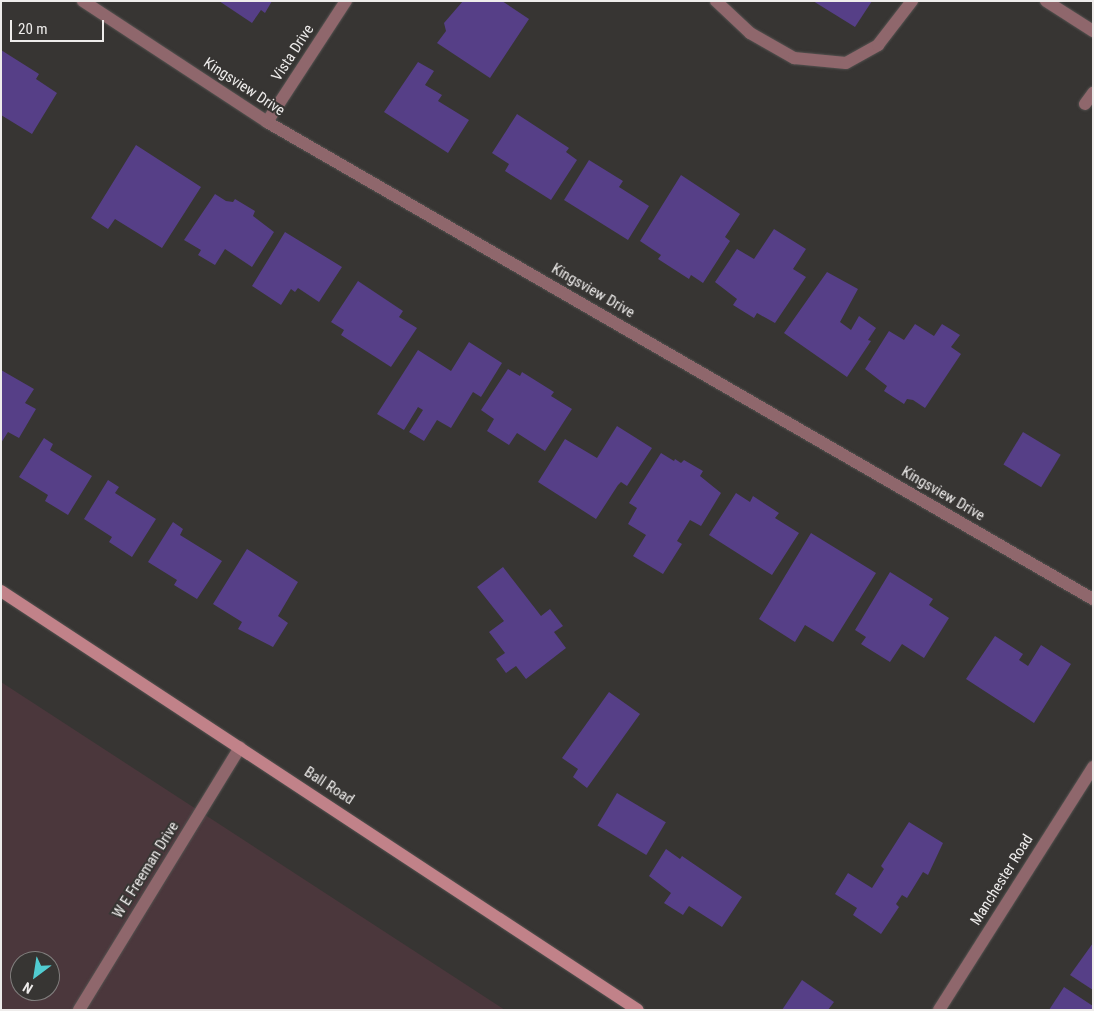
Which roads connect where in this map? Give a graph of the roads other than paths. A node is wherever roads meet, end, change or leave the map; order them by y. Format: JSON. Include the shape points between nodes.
{"nodes":[{"id":1,"x":83,"y":1,"type":"edge"},
{"id":2,"x":346,"y":1,"type":"edge"},
{"id":3,"x":716,"y":1,"type":"edge"},
{"id":4,"x":912,"y":1,"type":"edge"},
{"id":5,"x":1046,"y":1,"type":"edge"},
{"id":6,"x":1093,"y":31,"type":"edge"},
{"id":7,"x":1093,"y":93,"type":"edge"},
{"id":8,"x":1086,"y":104,"type":"dead end"},
{"id":9,"x":267,"y":122,"type":"junction"},
{"id":10,"x":1,"y":591,"type":"edge"},
{"id":11,"x":1093,"y":599,"type":"edge"},
{"id":12,"x":240,"y":747,"type":"junction"},
{"id":13,"x":1093,"y":767,"type":"edge"},
{"id":14,"x":79,"y":1010,"type":"edge"},
{"id":15,"x":638,"y":1010,"type":"edge"},
{"id":16,"x":940,"y":1010,"type":"edge"}],
"edges":[{"from":1,"to":9,"type":"street","name":"Kingsview Drive"},
{"from":2,"to":9,"type":"street","name":"Vista Drive"},
{"from":3,"to":4,"type":"street","via":[[750,33],[794,58],[846,63],[878,45]]},
{"from":5,"to":6,"type":"street"},
{"from":7,"to":8,"type":"street"},
{"from":9,"to":11,"type":"street","name":"Kingsview Drive"},
{"from":10,"to":12,"type":"main road","name":"Ball Road"},
{"from":12,"to":14,"type":"street","name":"W E Freeman Drive"},
{"from":12,"to":15,"type":"main road","name":"Ball Road"},
{"from":13,"to":16,"type":"street","name":"Manchester Road"}]}
